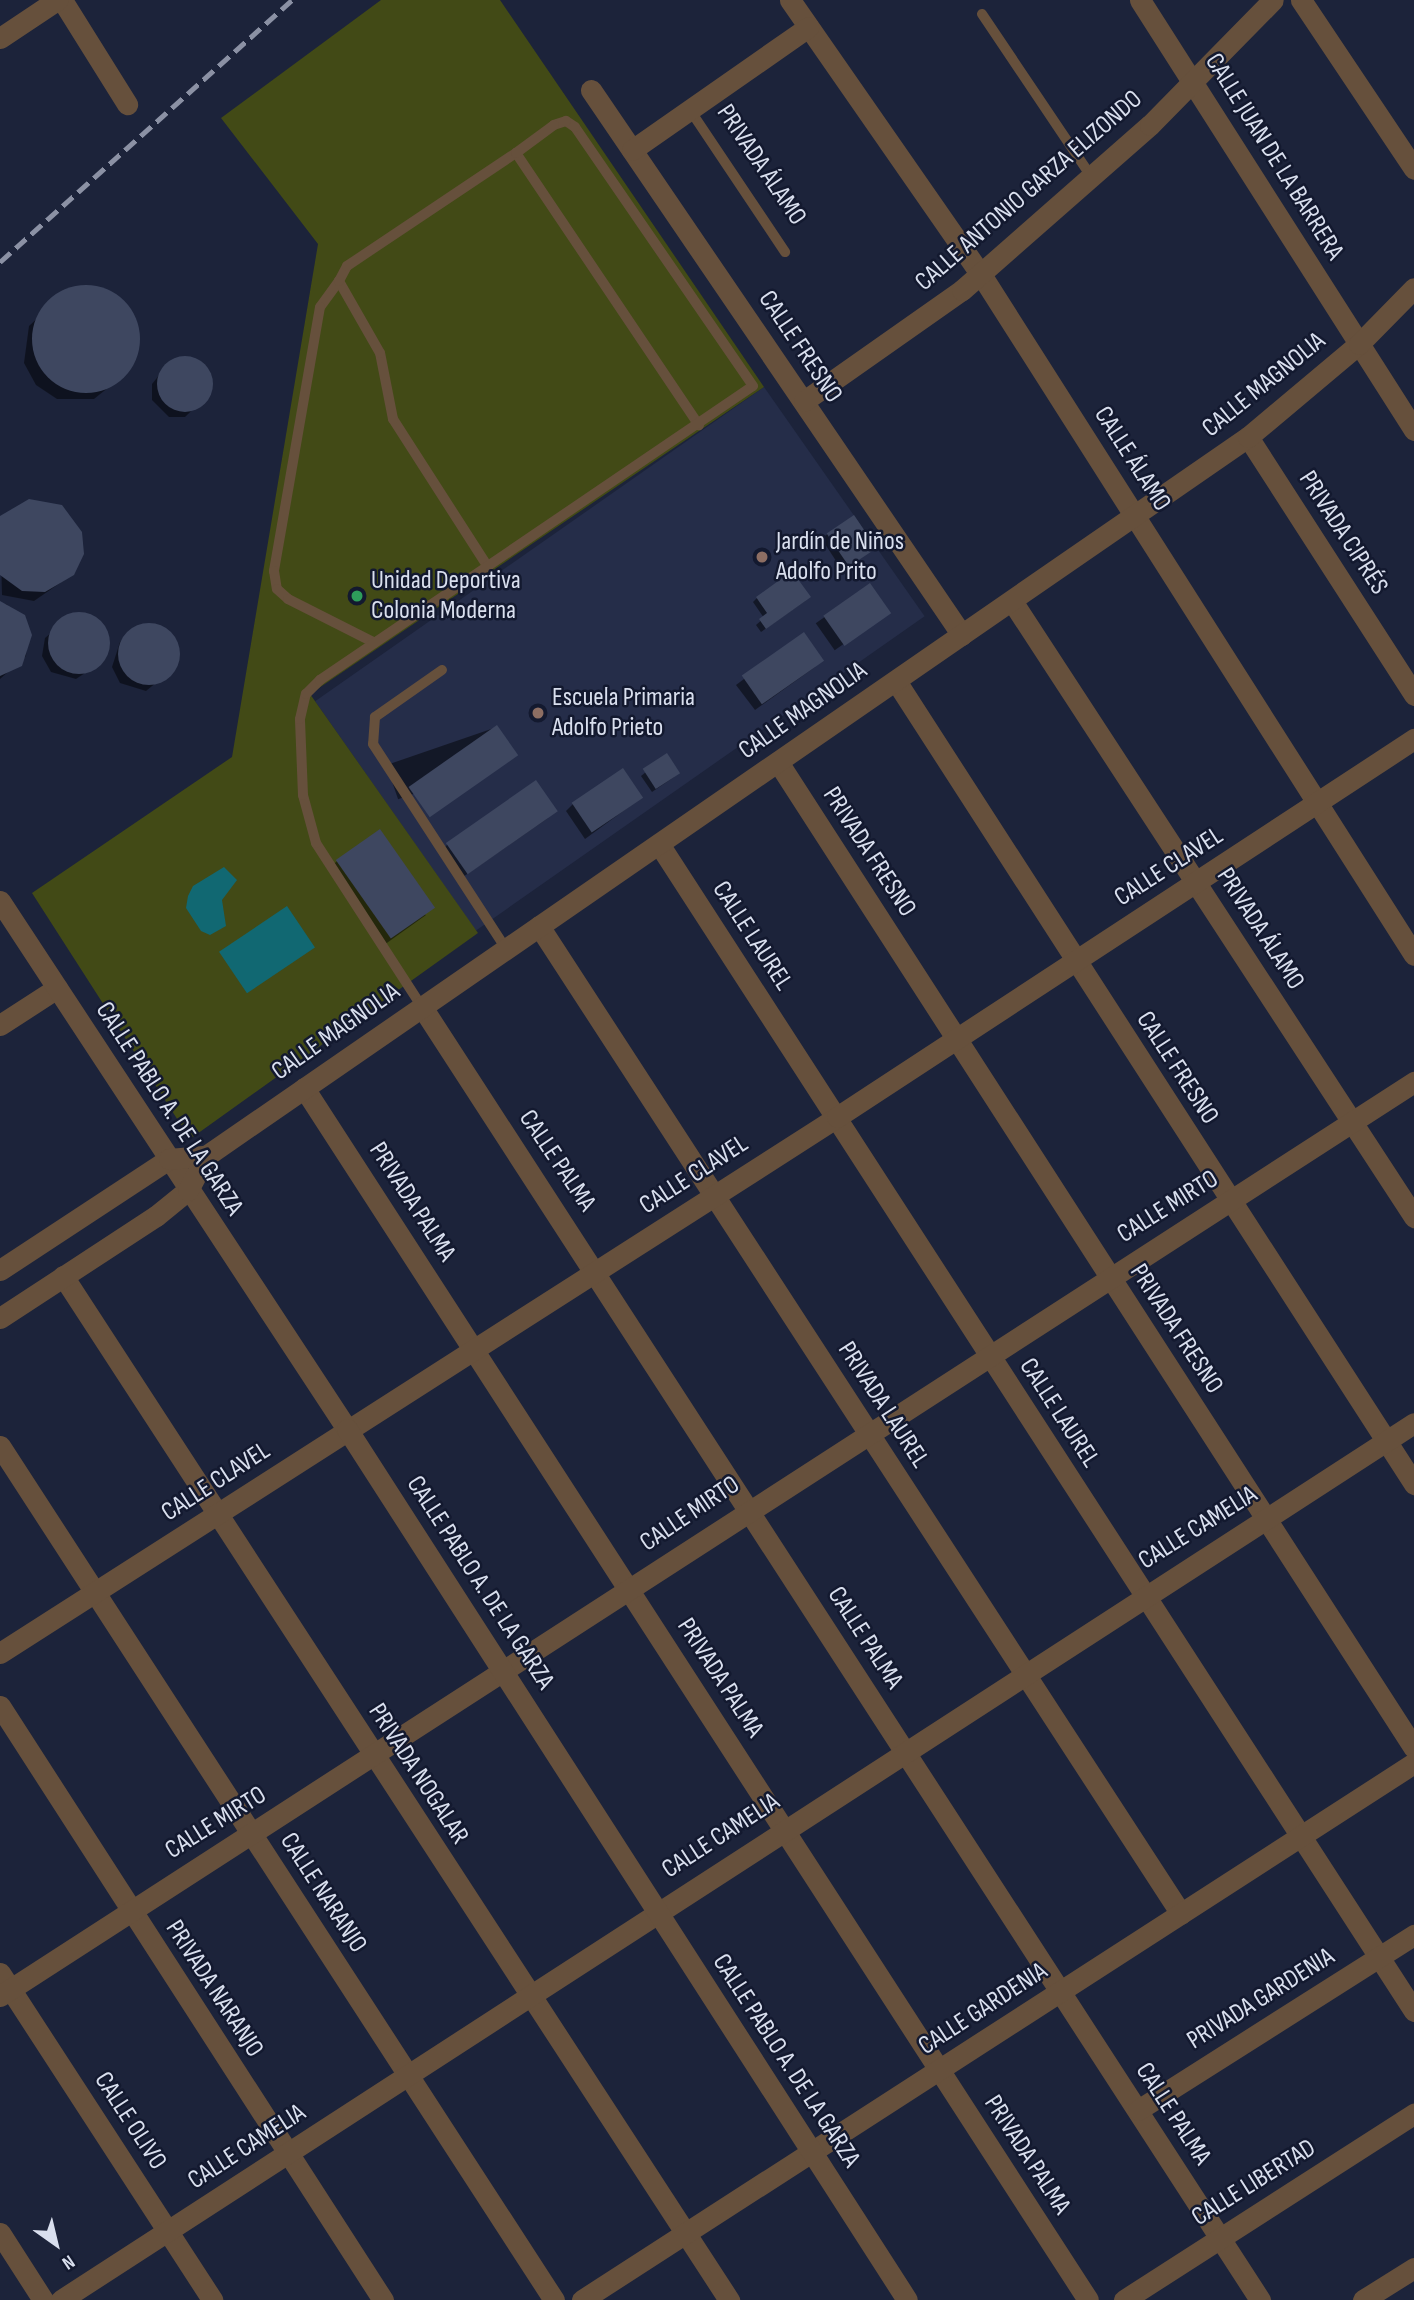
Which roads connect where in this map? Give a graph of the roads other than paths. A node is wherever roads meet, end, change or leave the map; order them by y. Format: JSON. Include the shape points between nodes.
{"nodes":[{"id":1,"x":59,"y":0,"type":"edge"},
{"id":2,"x":790,"y":0,"type":"edge"},
{"id":3,"x":1140,"y":0,"type":"edge"},
{"id":4,"x":1273,"y":0,"type":"edge"},
{"id":5,"x":1301,"y":0,"type":"edge"},
{"id":6,"x":982,"y":14,"type":"dead end"},
{"id":7,"x":808,"y":27,"type":"junction"},
{"id":8,"x":0,"y":38,"type":"edge"},
{"id":9,"x":1192,"y":80,"type":"junction"},
{"id":10,"x":591,"y":90,"type":"dead end"},
{"id":11,"x":127,"y":104,"type":"dead end"},
{"id":12,"x":690,"y":110,"type":"junction"},
{"id":13,"x":632,"y":150,"type":"junction"},
{"id":14,"x":516,"y":153,"type":"junction"},
{"id":15,"x":1414,"y":169,"type":"edge"},
{"id":16,"x":1091,"y":176,"type":"junction"},
{"id":17,"x":785,"y":252,"type":"dead end"},
{"id":18,"x":980,"y":273,"type":"junction"},
{"id":19,"x":339,"y":281,"type":"junction"},
{"id":20,"x":1414,"y":288,"type":"edge"},
{"id":21,"x":1359,"y":344,"type":"junction"},
{"id":22,"x":804,"y":401,"type":"junction"},
{"id":23,"x":699,"y":425,"type":"junction"},
{"id":24,"x":1414,"y":430,"type":"edge"},
{"id":25,"x":1248,"y":437,"type":"junction"},
{"id":26,"x":1136,"y":517,"type":"junction"},
{"id":27,"x":488,"y":567,"type":"junction"},
{"id":28,"x":1012,"y":601,"type":"junction"},
{"id":29,"x":962,"y":635,"type":"junction"},
{"id":30,"x":375,"y":643,"type":"junction"},
{"id":31,"x":442,"y":670,"type":"dead end"},
{"id":32,"x":896,"y":681,"type":"junction"},
{"id":33,"x":1414,"y":695,"type":"edge"},
{"id":34,"x":1414,"y":739,"type":"edge"},
{"id":35,"x":778,"y":762,"type":"junction"},
{"id":36,"x":1316,"y":804,"type":"junction"},
{"id":37,"x":659,"y":844,"type":"junction"},
{"id":38,"x":1196,"y":882,"type":"junction"},
{"id":39,"x":0,"y":901,"type":"edge"},
{"id":40,"x":539,"y":926,"type":"junction"},
{"id":41,"x":506,"y":949,"type":"junction"},
{"id":42,"x":1414,"y":955,"type":"edge"},
{"id":43,"x":1076,"y":961,"type":"junction"},
{"id":44,"x":57,"y":988,"type":"junction"},
{"id":45,"x":422,"y":1007,"type":"junction"},
{"id":46,"x":0,"y":1025,"type":"edge"},
{"id":47,"x":955,"y":1039,"type":"junction"},
{"id":48,"x":1414,"y":1082,"type":"edge"},
{"id":49,"x":304,"y":1088,"type":"junction"},
{"id":50,"x":837,"y":1116,"type":"junction"},
{"id":51,"x":1352,"y":1121,"type":"junction"},
{"id":52,"x":206,"y":1156,"type":"junction"},
{"id":53,"x":169,"y":1159,"type":"junction"},
{"id":54,"x":188,"y":1190,"type":"junction"},
{"id":55,"x":715,"y":1194,"type":"junction"},
{"id":56,"x":1230,"y":1202,"type":"junction"},
{"id":57,"x":1414,"y":1217,"type":"edge"},
{"id":58,"x":0,"y":1269,"type":"edge"},
{"id":59,"x":597,"y":1271,"type":"junction"},
{"id":60,"x":63,"y":1276,"type":"junction"},
{"id":61,"x":1109,"y":1277,"type":"junction"},
{"id":62,"x":0,"y":1318,"type":"edge"},
{"id":63,"x":475,"y":1350,"type":"junction"},
{"id":64,"x":989,"y":1356,"type":"junction"},
{"id":65,"x":1414,"y":1423,"type":"edge"},
{"id":66,"x":347,"y":1429,"type":"junction"},
{"id":67,"x":868,"y":1434,"type":"junction"},
{"id":68,"x":1386,"y":1441,"type":"junction"},
{"id":69,"x":0,"y":1446,"type":"edge"},
{"id":70,"x":1414,"y":1484,"type":"edge"},
{"id":71,"x":748,"y":1508,"type":"junction"},
{"id":72,"x":216,"y":1516,"type":"junction"},
{"id":73,"x":1266,"y":1518,"type":"junction"},
{"id":74,"x":629,"y":1589,"type":"junction"},
{"id":75,"x":95,"y":1594,"type":"junction"},
{"id":76,"x":1144,"y":1596,"type":"junction"},
{"id":77,"x":0,"y":1653,"type":"edge"},
{"id":78,"x":503,"y":1670,"type":"junction"},
{"id":79,"x":1023,"y":1673,"type":"junction"},
{"id":80,"x":0,"y":1706,"type":"edge"},
{"id":81,"x":1414,"y":1748,"type":"edge"},
{"id":82,"x":904,"y":1750,"type":"junction"},
{"id":83,"x":373,"y":1756,"type":"junction"},
{"id":84,"x":1414,"y":1763,"type":"edge"},
{"id":85,"x":783,"y":1829,"type":"junction"},
{"id":86,"x":251,"y":1834,"type":"junction"},
{"id":87,"x":1300,"y":1837,"type":"junction"},
{"id":88,"x":129,"y":1910,"type":"junction"},
{"id":89,"x":656,"y":1911,"type":"junction"},
{"id":90,"x":1181,"y":1914,"type":"junction"},
{"id":91,"x":1414,"y":1935,"type":"edge"},
{"id":92,"x":1379,"y":1958,"type":"junction"},
{"id":93,"x":4,"y":1986,"type":"edge"},
{"id":94,"x":1059,"y":1993,"type":"junction"},
{"id":95,"x":528,"y":1996,"type":"junction"},
{"id":96,"x":1414,"y":2011,"type":"edge"},
{"id":97,"x":939,"y":2072,"type":"junction"},
{"id":98,"x":408,"y":2075,"type":"junction"},
{"id":99,"x":1138,"y":2110,"type":"junction"},
{"id":100,"x":1414,"y":2114,"type":"edge"},
{"id":101,"x":810,"y":2150,"type":"junction"},
{"id":102,"x":287,"y":2154,"type":"junction"},
{"id":103,"x":168,"y":2231,"type":"junction"},
{"id":104,"x":683,"y":2232,"type":"junction"},
{"id":105,"x":0,"y":2233,"type":"edge"},
{"id":106,"x":1219,"y":2238,"type":"junction"},
{"id":107,"x":1414,"y":2267,"type":"edge"},
{"id":108,"x":43,"y":2300,"type":"edge"},
{"id":109,"x":61,"y":2300,"type":"edge"},
{"id":110,"x":212,"y":2300,"type":"edge"},
{"id":111,"x":383,"y":2300,"type":"edge"},
{"id":112,"x":554,"y":2300,"type":"edge"},
{"id":113,"x":582,"y":2300,"type":"edge"},
{"id":114,"x":729,"y":2300,"type":"edge"},
{"id":115,"x":907,"y":2300,"type":"edge"},
{"id":116,"x":1088,"y":2300,"type":"edge"},
{"id":117,"x":1124,"y":2300,"type":"edge"},
{"id":118,"x":1260,"y":2300,"type":"edge"},
{"id":119,"x":1363,"y":2300,"type":"edge"}],
"edges":[{"from":1,"to":8,"type":"street"},
{"from":1,"to":11,"type":"street"},
{"from":2,"to":7,"type":"street","name":"CALLE ÁLAMO"},
{"from":3,"to":9,"type":"street","name":"CALLE JUAN DE LA BARRERA"},
{"from":4,"to":9,"type":"street","name":"CALLE ANTONIO GARZA ELIZONDO"},
{"from":5,"to":15,"type":"street"},
{"from":6,"to":16,"type":"lane"},
{"from":7,"to":12,"type":"street"},
{"from":7,"to":18,"type":"street","name":"CALLE ÁLAMO"},
{"from":9,"to":16,"type":"street","name":"CALLE ANTONIO GARZA ELIZONDO","via":[[1150,125]]},
{"from":9,"to":21,"type":"street","name":"CALLE JUAN DE LA BARRERA"},
{"from":10,"to":13,"type":"street","name":"CALLE FRESNO"},
{"from":12,"to":13,"type":"street"},
{"from":12,"to":17,"type":"lane","name":"PRIVADA ÁLAMO"},
{"from":13,"to":22,"type":"street","name":"CALLE FRESNO"},
{"from":14,"to":19,"type":"lane","via":[[347,266]]},
{"from":14,"to":23,"type":"lane"},
{"from":14,"to":23,"type":"lane","via":[[554,125],[566,121],[575,127],[753,386]]},
{"from":16,"to":18,"type":"street","name":"CALLE ANTONIO GARZA ELIZONDO"},
{"from":18,"to":22,"type":"street","name":"CALLE ANTONIO GARZA ELIZONDO","via":[[939,309]]},
{"from":18,"to":26,"type":"street","name":"CALLE ÁLAMO"},
{"from":19,"to":27,"type":"lane","via":[[380,354],[393,419]]},
{"from":19,"to":30,"type":"lane","via":[[320,307],[274,571],[277,589],[288,600]]},
{"from":20,"to":21,"type":"street","name":"CALLE MAGNOLIA"},
{"from":21,"to":24,"type":"street","name":"CALLE JUAN DE LA BARRERA"},
{"from":21,"to":25,"type":"street","name":"CALLE MAGNOLIA"},
{"from":22,"to":29,"type":"street","name":"CALLE FRESNO"},
{"from":23,"to":27,"type":"lane"},
{"from":25,"to":26,"type":"street","name":"CALLE MAGNOLIA"},
{"from":25,"to":33,"type":"street","name":"PRIVADA CIPRÉS"},
{"from":26,"to":28,"type":"street","name":"CALLE MAGNOLIA"},
{"from":26,"to":36,"type":"street","name":"CALLE ÁLAMO"},
{"from":27,"to":30,"type":"lane"},
{"from":28,"to":29,"type":"street","name":"CALLE MAGNOLIA"},
{"from":28,"to":38,"type":"street","name":"PRIVADA ÁLAMO"},
{"from":29,"to":32,"type":"street","name":"CALLE MAGNOLIA"},
{"from":30,"to":45,"type":"lane","via":[[306,694],[300,719],[303,795],[316,843]]},
{"from":31,"to":41,"type":"lane","via":[[375,718],[373,744]]},
{"from":32,"to":35,"type":"street","name":"CALLE MAGNOLIA"},
{"from":32,"to":43,"type":"street","name":"CALLE FRESNO"},
{"from":34,"to":36,"type":"street","name":"CALLE CLAVEL"},
{"from":35,"to":37,"type":"street","name":"CALLE MAGNOLIA"},
{"from":35,"to":47,"type":"street","name":"PRIVADA FRESNO"},
{"from":36,"to":38,"type":"street","name":"CALLE CLAVEL"},
{"from":36,"to":42,"type":"street","name":"CALLE ÁLAMO"},
{"from":37,"to":40,"type":"street","name":"CALLE MAGNOLIA"},
{"from":37,"to":50,"type":"street","name":"CALLE LAUREL"},
{"from":38,"to":43,"type":"street","name":"CALLE CLAVEL"},
{"from":38,"to":51,"type":"street","name":"PRIVADA ÁLAMO"},
{"from":39,"to":44,"type":"street","name":"CALLE PABLO A. DE LA GARZA"},
{"from":40,"to":41,"type":"street","name":"CALLE MAGNOLIA"},
{"from":40,"to":55,"type":"street","name":"PRIVADA LAUREL"},
{"from":41,"to":45,"type":"street","name":"CALLE MAGNOLIA"},
{"from":43,"to":47,"type":"street","name":"CALLE CLAVEL"},
{"from":43,"to":56,"type":"street","name":"CALLE FRESNO"},
{"from":44,"to":46,"type":"street"},
{"from":44,"to":53,"type":"street","name":"CALLE PABLO A. DE LA GARZA"},
{"from":45,"to":49,"type":"street","name":"CALLE MAGNOLIA"},
{"from":45,"to":59,"type":"street","name":"CALLE PALMA"},
{"from":47,"to":50,"type":"street","name":"CALLE CLAVEL"},
{"from":47,"to":61,"type":"street","name":"PRIVADA FRESNO"},
{"from":48,"to":51,"type":"street","name":"CALLE MIRTO"},
{"from":49,"to":52,"type":"street","name":"CALLE MAGNOLIA"},
{"from":49,"to":63,"type":"street","name":"PRIVADA PALMA"},
{"from":50,"to":55,"type":"street","name":"CALLE CLAVEL"},
{"from":50,"to":64,"type":"street","name":"CALLE LAUREL"},
{"from":51,"to":56,"type":"street","name":"CALLE MIRTO"},
{"from":51,"to":57,"type":"street","name":"PRIVADA ÁLAMO"},
{"from":52,"to":53,"type":"street"},
{"from":52,"to":54,"type":"street","name":"CALLE MAGNOLIA"},
{"from":53,"to":54,"type":"street","name":"CALLE PABLO A. DE LA GARZA"},
{"from":53,"to":58,"type":"street"},
{"from":54,"to":60,"type":"street","name":"CALLE MAGNOLIA"},
{"from":54,"to":66,"type":"street","name":"CALLE PABLO A. DE LA GARZA"},
{"from":55,"to":59,"type":"street","name":"CALLE CLAVEL"},
{"from":55,"to":67,"type":"street","name":"PRIVADA LAUREL"},
{"from":56,"to":61,"type":"street","name":"CALLE MIRTO"},
{"from":56,"to":68,"type":"street","name":"CALLE FRESNO"},
{"from":59,"to":63,"type":"street","name":"CALLE CLAVEL"},
{"from":59,"to":71,"type":"street","name":"CALLE PALMA"},
{"from":60,"to":62,"type":"street","name":"CALLE MAGNOLIA"},
{"from":60,"to":72,"type":"street","name":"PRIVADA NOGALAR"},
{"from":61,"to":64,"type":"street","name":"CALLE MIRTO"},
{"from":61,"to":73,"type":"street","name":"PRIVADA FRESNO"},
{"from":63,"to":66,"type":"street","name":"CALLE CLAVEL"},
{"from":63,"to":74,"type":"street","name":"PRIVADA PALMA"},
{"from":64,"to":67,"type":"street","name":"CALLE MIRTO"},
{"from":64,"to":76,"type":"street","name":"CALLE LAUREL"},
{"from":65,"to":68,"type":"street","name":"CALLE CAMELIA"},
{"from":66,"to":72,"type":"street","name":"CALLE CLAVEL"},
{"from":66,"to":78,"type":"street","name":"CALLE PABLO A. DE LA GARZA"},
{"from":67,"to":71,"type":"street","name":"CALLE MIRTO"},
{"from":67,"to":79,"type":"street","name":"PRIVADA LAUREL"},
{"from":68,"to":70,"type":"street","name":"CALLE FRESNO"},
{"from":68,"to":73,"type":"street","name":"CALLE CAMELIA"},
{"from":69,"to":75,"type":"street","name":"CALLE NARANJO"},
{"from":71,"to":74,"type":"street","name":"CALLE MIRTO"},
{"from":71,"to":82,"type":"street","name":"CALLE PALMA"},
{"from":72,"to":75,"type":"street","name":"CALLE CLAVEL"},
{"from":72,"to":83,"type":"street","name":"PRIVADA NOGALAR"},
{"from":73,"to":76,"type":"street","name":"CALLE CAMELIA"},
{"from":73,"to":81,"type":"street","name":"PRIVADA FRESNO"},
{"from":74,"to":78,"type":"street","name":"CALLE MIRTO"},
{"from":74,"to":85,"type":"street","name":"PRIVADA PALMA"},
{"from":75,"to":77,"type":"street","name":"CALLE CLAVEL"},
{"from":75,"to":86,"type":"street","name":"CALLE NARANJO"},
{"from":76,"to":79,"type":"street","name":"CALLE CAMELIA"},
{"from":76,"to":87,"type":"street","name":"CALLE LAUREL"},
{"from":78,"to":83,"type":"street","name":"CALLE MIRTO"},
{"from":78,"to":89,"type":"street","name":"CALLE PABLO A. DE LA GARZA"},
{"from":79,"to":82,"type":"street","name":"CALLE CAMELIA"},
{"from":79,"to":90,"type":"street","name":"PRIVADA LAUREL"},
{"from":80,"to":88,"type":"street","name":"PRIVADA NARANJO"},
{"from":82,"to":85,"type":"street","name":"CALLE CAMELIA"},
{"from":82,"to":94,"type":"street","name":"CALLE PALMA"},
{"from":83,"to":86,"type":"street","name":"CALLE MIRTO"},
{"from":83,"to":95,"type":"street","name":"PRIVADA NOGALAR"},
{"from":84,"to":87,"type":"street","name":"CALLE GARDENIA"},
{"from":85,"to":89,"type":"street","name":"CALLE CAMELIA"},
{"from":85,"to":97,"type":"street","name":"PRIVADA PALMA"},
{"from":86,"to":88,"type":"street","name":"CALLE MIRTO"},
{"from":86,"to":98,"type":"street","name":"CALLE NARANJO"},
{"from":87,"to":90,"type":"street","name":"CALLE GARDENIA"},
{"from":87,"to":92,"type":"street","name":"CALLE LAUREL"},
{"from":88,"to":93,"type":"street","name":"CALLE MIRTO"},
{"from":88,"to":102,"type":"street","name":"PRIVADA NARANJO"},
{"from":89,"to":95,"type":"street","name":"CALLE CAMELIA"},
{"from":89,"to":101,"type":"street","name":"CALLE PABLO A. DE LA GARZA"},
{"from":90,"to":94,"type":"street","name":"CALLE GARDENIA"},
{"from":91,"to":92,"type":"street","name":"PRIVADA GARDENIA"},
{"from":92,"to":96,"type":"street","name":"CALLE LAUREL"},
{"from":92,"to":99,"type":"street","name":"PRIVADA GARDENIA"},
{"from":93,"to":103,"type":"street","name":"CALLE OLIVO"},
{"from":94,"to":97,"type":"street","name":"CALLE GARDENIA"},
{"from":94,"to":99,"type":"street","name":"CALLE PALMA"},
{"from":95,"to":98,"type":"street","name":"CALLE CAMELIA"},
{"from":95,"to":104,"type":"street","name":"PRIVADA NOGALAR"},
{"from":97,"to":101,"type":"street","name":"CALLE GARDENIA"},
{"from":97,"to":116,"type":"street","name":"PRIVADA PALMA"},
{"from":98,"to":102,"type":"street","name":"CALLE CAMELIA"},
{"from":98,"to":112,"type":"street","name":"CALLE NARANJO"},
{"from":99,"to":106,"type":"street","name":"CALLE PALMA"},
{"from":100,"to":106,"type":"street","name":"CALLE LIBERTAD"},
{"from":101,"to":104,"type":"street","name":"CALLE GARDENIA"},
{"from":101,"to":115,"type":"street","name":"CALLE PABLO A. DE LA GARZA"},
{"from":102,"to":103,"type":"street","name":"CALLE CAMELIA"},
{"from":102,"to":111,"type":"street","name":"PRIVADA NARANJO"},
{"from":103,"to":109,"type":"street","name":"CALLE CAMELIA"},
{"from":103,"to":110,"type":"street","name":"CALLE OLIVO"},
{"from":104,"to":113,"type":"street","name":"CALLE GARDENIA"},
{"from":104,"to":114,"type":"street","name":"PRIVADA NOGALAR"},
{"from":105,"to":108,"type":"street"},
{"from":106,"to":117,"type":"street","name":"CALLE LIBERTAD"},
{"from":106,"to":118,"type":"street","name":"CALLE PALMA"},
{"from":107,"to":119,"type":"street"}]}
